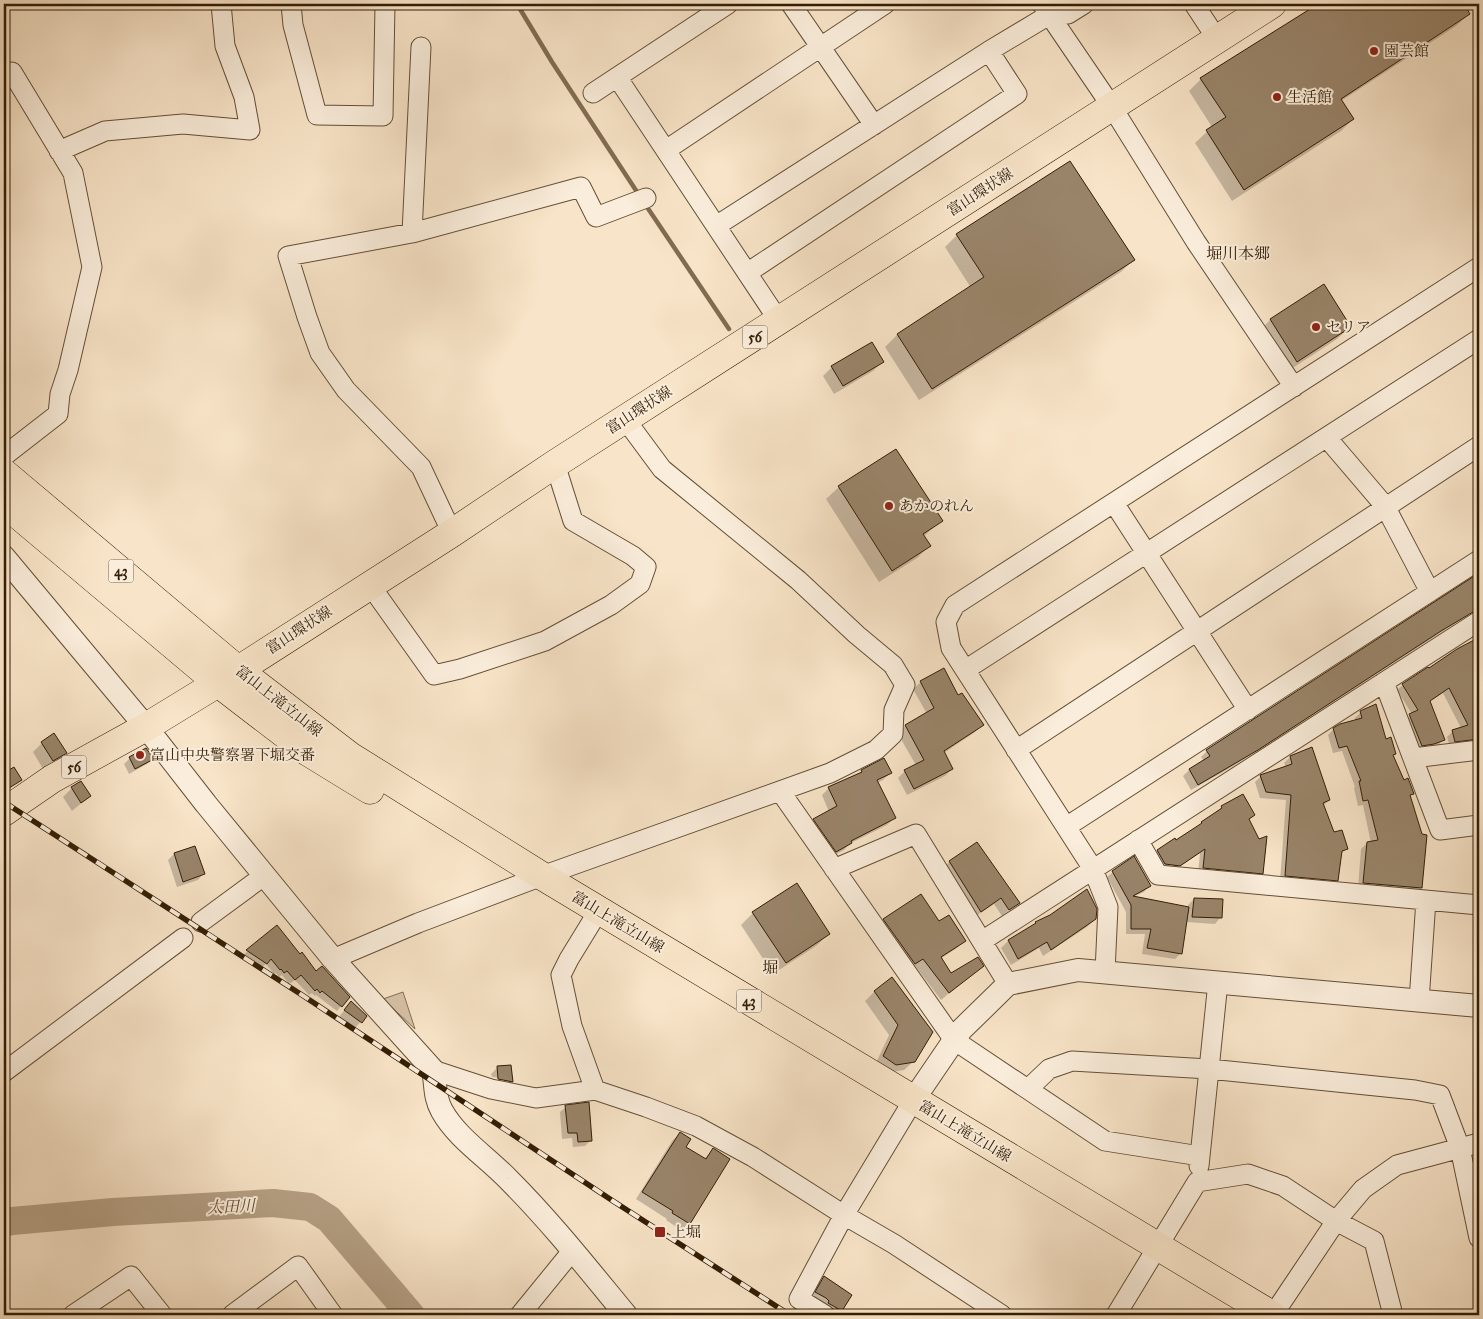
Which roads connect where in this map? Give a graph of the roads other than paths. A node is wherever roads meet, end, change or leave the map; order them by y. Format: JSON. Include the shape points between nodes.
{"nodes":[{"id":1,"x":221,"y":4,"type":"edge"},
{"id":2,"x":291,"y":4,"type":"edge"},
{"id":3,"x":385,"y":4,"type":"edge"},
{"id":4,"x":728,"y":4,"type":"edge"},
{"id":5,"x":792,"y":4,"type":"edge"},
{"id":6,"x":885,"y":4,"type":"edge"},
{"id":7,"x":1084,"y":4,"type":"edge"},
{"id":8,"x":1194,"y":4,"type":"edge"},
{"id":9,"x":1272,"y":4,"type":"edge"},
{"id":10,"x":1046,"y":10,"type":"edge"},
{"id":11,"x":1218,"y":39,"type":"junction"},
{"id":12,"x":421,"y":47,"type":"dead end"},
{"id":13,"x":820,"y":47,"type":"junction"},
{"id":14,"x":989,"y":51,"type":"junction"},
{"id":15,"x":4,"y":76,"type":"edge"},
{"id":16,"x":617,"y":77,"type":"junction"},
{"id":17,"x":593,"y":92,"type":"dead end"},
{"id":18,"x":1112,"y":107,"type":"junction"},
{"id":19,"x":874,"y":125,"type":"junction"},
{"id":20,"x":666,"y":150,"type":"junction"},
{"id":21,"x":59,"y":152,"type":"junction"},
{"id":22,"x":646,"y":198,"type":"dead end"},
{"id":23,"x":716,"y":226,"type":"junction"},
{"id":24,"x":412,"y":233,"type":"junction"},
{"id":25,"x":1479,"y":267,"type":"edge"},
{"id":26,"x":747,"y":273,"type":"junction"},
{"id":27,"x":779,"y":321,"type":"junction"},
{"id":28,"x":1479,"y":339,"type":"edge"},
{"id":29,"x":1294,"y":387,"type":"junction"},
{"id":30,"x":625,"y":419,"type":"junction"},
{"id":31,"x":1327,"y":438,"type":"junction"},
{"id":32,"x":1479,"y":446,"type":"edge"},
{"id":33,"x":4,"y":456,"type":"edge"},
{"id":34,"x":555,"y":464,"type":"junction"},
{"id":35,"x":4,"y":473,"type":"edge"},
{"id":36,"x":4,"y":503,"type":"edge"},
{"id":37,"x":1114,"y":503,"type":"junction"},
{"id":38,"x":1385,"y":506,"type":"junction"},
{"id":39,"x":452,"y":533,"type":"junction"},
{"id":40,"x":1148,"y":553,"type":"junction"},
{"id":41,"x":4,"y":557,"type":"edge"},
{"id":42,"x":1479,"y":560,"type":"edge"},
{"id":43,"x":370,"y":585,"type":"junction"},
{"id":44,"x":1430,"y":592,"type":"junction"},
{"id":45,"x":1479,"y":621,"type":"edge"},
{"id":46,"x":1198,"y":632,"type":"junction"},
{"id":47,"x":965,"y":670,"type":"junction"},
{"id":48,"x":228,"y":676,"type":"junction"},
{"id":49,"x":1384,"y":682,"type":"junction"},
{"id":50,"x":1248,"y":710,"type":"junction"},
{"id":51,"x":146,"y":727,"type":"junction"},
{"id":52,"x":1016,"y":750,"type":"junction"},
{"id":53,"x":1479,"y":750,"type":"edge"},
{"id":54,"x":1413,"y":758,"type":"junction"},
{"id":55,"x":780,"y":791,"type":"junction"},
{"id":56,"x":4,"y":812,"type":"edge"},
{"id":57,"x":1479,"y":825,"type":"edge"},
{"id":58,"x":1066,"y":827,"type":"junction"},
{"id":59,"x":1138,"y":840,"type":"junction"},
{"id":60,"x":834,"y":869,"type":"junction"},
{"id":61,"x":1093,"y":869,"type":"junction"},
{"id":62,"x":265,"y":875,"type":"junction"},
{"id":63,"x":532,"y":881,"type":"junction"},
{"id":64,"x":1426,"y":900,"type":"junction"},
{"id":65,"x":1479,"y":905,"type":"edge"},
{"id":66,"x":594,"y":918,"type":"junction"},
{"id":67,"x":201,"y":922,"type":"dead end"},
{"id":68,"x":183,"y":938,"type":"dead end"},
{"id":69,"x":982,"y":941,"type":"junction"},
{"id":70,"x":333,"y":958,"type":"junction"},
{"id":71,"x":1105,"y":972,"type":"junction"},
{"id":72,"x":1218,"y":982,"type":"junction"},
{"id":73,"x":1008,"y":984,"type":"junction"},
{"id":74,"x":1419,"y":1001,"type":"junction"},
{"id":75,"x":1479,"y":1006,"type":"edge"},
{"id":76,"x":954,"y":1040,"type":"junction"},
{"id":77,"x":1209,"y":1069,"type":"junction"},
{"id":78,"x":433,"y":1070,"type":"junction"},
{"id":79,"x":4,"y":1072,"type":"edge"},
{"id":80,"x":1028,"y":1089,"type":"junction"},
{"id":81,"x":595,"y":1090,"type":"junction"},
{"id":82,"x":909,"y":1107,"type":"junction"},
{"id":83,"x":1479,"y":1143,"type":"edge"},
{"id":84,"x":1460,"y":1148,"type":"junction"},
{"id":85,"x":1200,"y":1156,"type":"junction"},
{"id":86,"x":1197,"y":1182,"type":"junction"},
{"id":87,"x":844,"y":1215,"type":"junction"},
{"id":88,"x":1336,"y":1221,"type":"junction"},
{"id":89,"x":1479,"y":1238,"type":"edge"},
{"id":90,"x":573,"y":1250,"type":"junction"},
{"id":91,"x":1153,"y":1255,"type":"junction"},
{"id":92,"x":73,"y":1315,"type":"edge"},
{"id":93,"x":162,"y":1315,"type":"edge"},
{"id":94,"x":232,"y":1315,"type":"edge"},
{"id":95,"x":333,"y":1315,"type":"edge"},
{"id":96,"x":520,"y":1315,"type":"edge"},
{"id":97,"x":626,"y":1315,"type":"edge"},
{"id":98,"x":825,"y":1315,"type":"edge"},
{"id":99,"x":1002,"y":1315,"type":"edge"},
{"id":100,"x":1116,"y":1315,"type":"edge"},
{"id":101,"x":1238,"y":1315,"type":"edge"},
{"id":102,"x":1272,"y":1315,"type":"edge"},
{"id":103,"x":1393,"y":1315,"type":"edge"}],
"edges":[{"from":1,"to":21,"type":"street","via":[[225,46],[244,97],[250,130],[183,124],[105,131]]},
{"from":2,"to":3,"type":"street","via":[[293,25],[317,115],[383,116]]},
{"from":4,"to":16,"type":"street"},
{"from":5,"to":13,"type":"street"},
{"from":6,"to":13,"type":"street"},
{"from":7,"to":10,"type":"street","via":[[1068,14]]},
{"from":8,"to":11,"type":"street"},
{"from":9,"to":11,"type":"main road","name":"富山環状線","number":"56"},
{"from":10,"to":14,"type":"street"},
{"from":10,"to":18,"type":"street"},
{"from":11,"to":18,"type":"main road","name":"富山環状線","number":"56"},
{"from":12,"to":24,"type":"street"},
{"from":13,"to":19,"type":"street"},
{"from":13,"to":20,"type":"street"},
{"from":14,"to":19,"type":"street"},
{"from":14,"to":26,"type":"street","via":[[1017,94]]},
{"from":15,"to":21,"type":"street","via":[[12,72]]},
{"from":16,"to":17,"type":"street"},
{"from":16,"to":20,"type":"street"},
{"from":18,"to":27,"type":"main road","name":"富山環状線","number":"56"},
{"from":18,"to":29,"type":"street","via":[[1196,242]]},
{"from":19,"to":23,"type":"street"},
{"from":20,"to":23,"type":"street"},
{"from":21,"to":33,"type":"street","via":[[73,173],[92,266],[60,394],[58,414]]},
{"from":22,"to":24,"type":"street","via":[[596,217],[580,186]]},
{"from":23,"to":26,"type":"street"},
{"from":24,"to":39,"type":"street","via":[[288,256],[320,353],[346,390],[421,467]]},
{"from":25,"to":29,"type":"street"},
{"from":26,"to":27,"type":"street"},
{"from":27,"to":30,"type":"main road","name":"富山環状線","number":"56"},
{"from":28,"to":31,"type":"street"},
{"from":29,"to":37,"type":"street"},
{"from":30,"to":34,"type":"main road","name":"富山環状線","number":"56"},
{"from":30,"to":55,"type":"street","via":[[662,468],[798,580],[893,665],[905,684],[894,710],[893,734],[876,750],[830,773]]},
{"from":31,"to":38,"type":"street"},
{"from":31,"to":40,"type":"street"},
{"from":32,"to":38,"type":"street"},
{"from":34,"to":39,"type":"main road","name":"富山環状線","number":"56"},
{"from":34,"to":43,"type":"street","via":[[573,521],[646,567],[640,584],[611,605],[545,641],[434,675]]},
{"from":35,"to":48,"type":"main road","name":"富山上滝立山線","number":"43"},
{"from":36,"to":48,"type":"main road","name":"富山上滝立山線","number":"43"},
{"from":37,"to":40,"type":"street"},
{"from":37,"to":47,"type":"street","via":[[955,605],[946,622],[951,648]]},
{"from":38,"to":44,"type":"street"},
{"from":38,"to":46,"type":"street"},
{"from":39,"to":43,"type":"main road","name":"富山環状線","number":"56"},
{"from":40,"to":46,"type":"street"},
{"from":40,"to":47,"type":"street"},
{"from":41,"to":51,"type":"street"},
{"from":42,"to":44,"type":"street"},
{"from":43,"to":48,"type":"main road","name":"富山環状線","number":"56"},
{"from":44,"to":50,"type":"street"},
{"from":45,"to":49,"type":"street"},
{"from":46,"to":50,"type":"street"},
{"from":46,"to":52,"type":"street"},
{"from":47,"to":52,"type":"street"},
{"from":48,"to":51,"type":"main road","name":"富山環状線","number":"56"},
{"from":48,"to":63,"type":"main road","name":"富山上滝立山線","number":"43"},
{"from":49,"to":54,"type":"street"},
{"from":49,"to":59,"type":"street"},
{"from":50,"to":58,"type":"street"},
{"from":51,"to":56,"type":"main road","name":"富山環状線","number":"56","via":[[52,779]]},
{"from":51,"to":62,"type":"street"},
{"from":52,"to":58,"type":"street"},
{"from":53,"to":54,"type":"street"},
{"from":54,"to":57,"type":"street","via":[[1440,830]]},
{"from":55,"to":60,"type":"street"},
{"from":55,"to":63,"type":"street"},
{"from":58,"to":61,"type":"street"},
{"from":59,"to":61,"type":"street"},
{"from":59,"to":64,"type":"street","via":[[1158,875]]},
{"from":60,"to":69,"type":"street","via":[[916,834]]},
{"from":60,"to":76,"type":"street"},
{"from":61,"to":69,"type":"street"},
{"from":61,"to":71,"type":"street","via":[[1108,907]]},
{"from":62,"to":67,"type":"street"},
{"from":62,"to":70,"type":"street"},
{"from":63,"to":66,"type":"main road","name":"富山上滝立山線","number":"43"},
{"from":63,"to":70,"type":"street"},
{"from":64,"to":65,"type":"street"},
{"from":64,"to":74,"type":"street"},
{"from":66,"to":81,"type":"street","via":[[561,975],[572,1026]]},
{"from":66,"to":82,"type":"main road","name":"富山上滝立山線","number":"43"},
{"from":68,"to":79,"type":"street"},
{"from":69,"to":73,"type":"street"},
{"from":70,"to":78,"type":"street"},
{"from":71,"to":72,"type":"street"},
{"from":71,"to":73,"type":"street","via":[[1078,970]]},
{"from":72,"to":74,"type":"street"},
{"from":72,"to":77,"type":"street"},
{"from":73,"to":76,"type":"street"},
{"from":74,"to":75,"type":"street"},
{"from":76,"to":80,"type":"street"},
{"from":76,"to":82,"type":"street"},
{"from":77,"to":80,"type":"street","via":[[1072,1061],[1050,1070]]},
{"from":77,"to":84,"type":"street","via":[[1440,1095]]},
{"from":77,"to":85,"type":"street"},
{"from":78,"to":81,"type":"street","via":[[491,1089],[536,1098]]},
{"from":78,"to":90,"type":"street","via":[[435,1096],[442,1112]]},
{"from":80,"to":85,"type":"street","via":[[1105,1141]]},
{"from":81,"to":87,"type":"street","via":[[696,1126],[753,1157]]},
{"from":82,"to":87,"type":"street"},
{"from":82,"to":91,"type":"main road","name":"富山上滝立山線","number":"43"},
{"from":83,"to":84,"type":"street"},
{"from":84,"to":88,"type":"street","via":[[1397,1165],[1363,1189]]},
{"from":84,"to":89,"type":"street"},
{"from":85,"to":86,"type":"street"},
{"from":86,"to":88,"type":"street","via":[[1248,1174],[1283,1186]]},
{"from":86,"to":91,"type":"street"},
{"from":87,"to":98,"type":"street","via":[[799,1299]]},
{"from":87,"to":99,"type":"street"},
{"from":88,"to":102,"type":"street"},
{"from":88,"to":103,"type":"street","via":[[1374,1241]]},
{"from":90,"to":96,"type":"street"},
{"from":90,"to":97,"type":"street"},
{"from":91,"to":100,"type":"street"},
{"from":91,"to":101,"type":"main road","name":"富山上滝立山線","number":"43"},
{"from":91,"to":102,"type":"main road","name":"富山上滝立山線","number":"43"},
{"from":92,"to":93,"type":"street","via":[[131,1276]]},
{"from":94,"to":95,"type":"street","via":[[298,1266]]}]}
